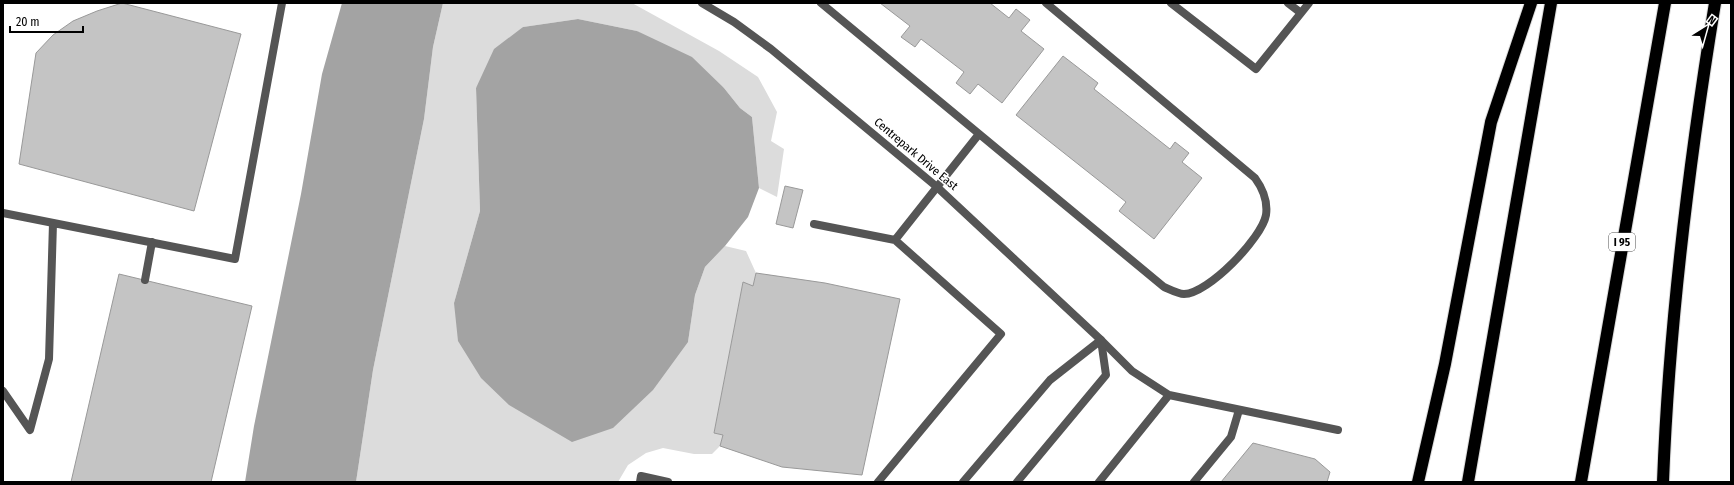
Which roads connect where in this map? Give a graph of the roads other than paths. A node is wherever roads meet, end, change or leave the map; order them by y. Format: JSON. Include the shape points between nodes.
{"nodes":[{"id":1,"x":282,"y":3,"type":"edge"},
{"id":2,"x":702,"y":3,"type":"edge"},
{"id":3,"x":821,"y":3,"type":"edge"},
{"id":4,"x":1046,"y":3,"type":"edge"},
{"id":5,"x":1171,"y":3,"type":"edge"},
{"id":6,"x":1288,"y":3,"type":"edge"},
{"id":7,"x":1309,"y":3,"type":"edge"},
{"id":8,"x":1531,"y":3,"type":"edge"},
{"id":9,"x":1551,"y":3,"type":"edge"},
{"id":10,"x":1665,"y":3,"type":"edge"},
{"id":11,"x":1715,"y":3,"type":"edge"},
{"id":12,"x":1301,"y":13,"type":"junction"},
{"id":13,"x":979,"y":134,"type":"junction"},
{"id":14,"x":937,"y":187,"type":"junction"},
{"id":15,"x":3,"y":213,"type":"edge"},
{"id":16,"x":53,"y":223,"type":"junction"},
{"id":17,"x":814,"y":224,"type":"dead end"},
{"id":18,"x":895,"y":240,"type":"junction"},
{"id":19,"x":152,"y":242,"type":"junction"},
{"id":20,"x":145,"y":280,"type":"dead end"},
{"id":21,"x":1101,"y":340,"type":"junction"},
{"id":22,"x":3,"y":391,"type":"edge"},
{"id":23,"x":1169,"y":395,"type":"junction"},
{"id":24,"x":1239,"y":410,"type":"junction"},
{"id":25,"x":1665,"y":428,"type":"junction"},
{"id":26,"x":1338,"y":430,"type":"dead end"},
{"id":27,"x":640,"y":482,"type":"edge"},
{"id":28,"x":668,"y":482,"type":"edge"},
{"id":29,"x":878,"y":482,"type":"edge"},
{"id":30,"x":963,"y":482,"type":"edge"},
{"id":31,"x":1016,"y":482,"type":"edge"},
{"id":32,"x":1099,"y":482,"type":"edge"},
{"id":33,"x":1194,"y":482,"type":"edge"},
{"id":34,"x":1418,"y":482,"type":"edge"},
{"id":35,"x":1468,"y":482,"type":"edge"},
{"id":36,"x":1581,"y":482,"type":"edge"},
{"id":37,"x":1656,"y":482,"type":"edge"},
{"id":38,"x":1663,"y":482,"type":"edge"}],
"edges":[{"from":1,"to":19,"type":"street","via":[[236,259]]},
{"from":2,"to":14,"type":"street","name":"Centrepark Drive East","via":[[771,49]]},
{"from":3,"to":13,"type":"street"},
{"from":4,"to":13,"type":"street","via":[[1255,178],[1263,189],[1266,202],[1266,216],[1261,228],[1220,276],[1202,288],[1184,294],[1164,287]]},
{"from":5,"to":12,"type":"street","via":[[1256,69]]},
{"from":6,"to":12,"type":"street"},
{"from":7,"to":12,"type":"street"},
{"from":8,"to":34,"type":"highway","via":[[1491,122],[1445,364]]},
{"from":9,"to":35,"type":"highway"},
{"from":10,"to":36,"type":"highway","number":"I 95"},
{"from":11,"to":25,"type":"highway","via":[[1691,160]]},
{"from":13,"to":14,"type":"street"},
{"from":14,"to":18,"type":"street"},
{"from":14,"to":21,"type":"street","name":"Centrepark Drive East"},
{"from":15,"to":16,"type":"street"},
{"from":16,"to":19,"type":"street"},
{"from":16,"to":22,"type":"street","via":[[49,359],[30,430]]},
{"from":17,"to":18,"type":"street"},
{"from":18,"to":29,"type":"street","via":[[1001,334]]},
{"from":19,"to":20,"type":"street"},
{"from":21,"to":23,"type":"street","name":"Centrepark Drive East","via":[[1132,370]]},
{"from":21,"to":30,"type":"street","via":[[1050,380]]},
{"from":21,"to":31,"type":"street","via":[[1106,375]]},
{"from":23,"to":24,"type":"street"},
{"from":23,"to":32,"type":"street"},
{"from":24,"to":26,"type":"street"},
{"from":24,"to":33,"type":"street","via":[[1231,437]]},
{"from":25,"to":37,"type":"highway"},
{"from":25,"to":38,"type":"highway"},
{"from":27,"to":28,"type":"street","via":[[641,476]]}]}
